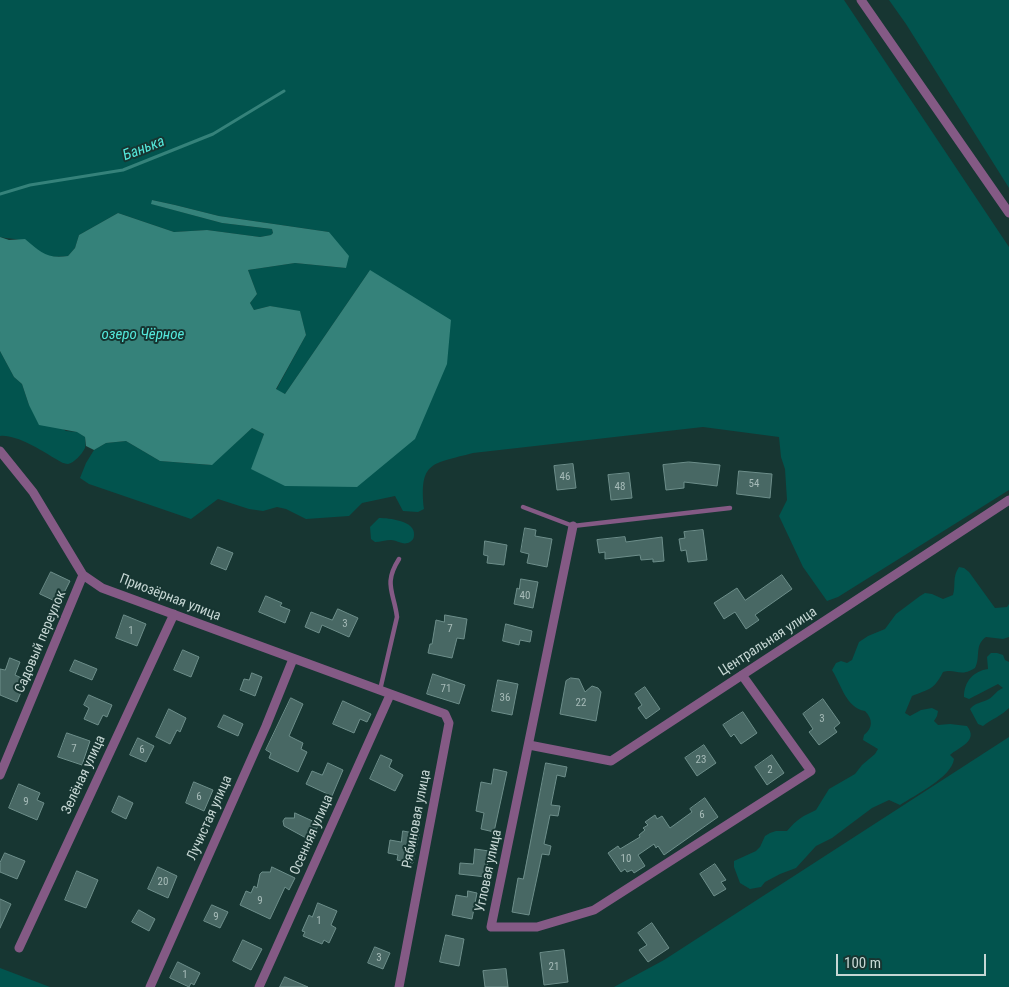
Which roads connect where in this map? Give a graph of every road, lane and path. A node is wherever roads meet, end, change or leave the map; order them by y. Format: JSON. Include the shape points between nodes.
{"nodes":[{"id":1,"x":861,"y":0,"type":"edge"},
{"id":2,"x":1009,"y":213,"type":"edge"},
{"id":3,"x":0,"y":451,"type":"edge"},
{"id":4,"x":1009,"y":500,"type":"edge"},
{"id":5,"x":523,"y":506,"type":"dead end"},
{"id":6,"x":730,"y":508,"type":"dead end"},
{"id":7,"x":573,"y":526,"type":"junction"},
{"id":8,"x":398,"y":559,"type":"dead end"},
{"id":9,"x":84,"y":575,"type":"junction"},
{"id":10,"x":174,"y":614,"type":"junction"},
{"id":11,"x":293,"y":659,"type":"junction"},
{"id":12,"x":742,"y":675,"type":"junction"},
{"id":13,"x":380,"y":691,"type":"junction"},
{"id":14,"x":390,"y":695,"type":"junction"},
{"id":15,"x":529,"y":745,"type":"junction"},
{"id":16,"x":0,"y":775,"type":"edge"},
{"id":17,"x":19,"y":948,"type":"dead end"},
{"id":18,"x":150,"y":987,"type":"edge"},
{"id":19,"x":259,"y":987,"type":"edge"},
{"id":20,"x":399,"y":987,"type":"edge"}],
"edges":[{"from":1,"to":2,"type":"street"},
{"from":3,"to":9,"type":"street","name":"Приозёрная улица","via":[[33,492]]},
{"from":4,"to":12,"type":"street","name":"Центральная улица"},
{"from":5,"to":7,"type":"lane"},
{"from":6,"to":7,"type":"lane"},
{"from":7,"to":15,"type":"street","name":"Угловая улица"},
{"from":8,"to":13,"type":"lane","via":[[390,580],[397,617]]},
{"from":9,"to":10,"type":"street","name":"Приозёрная улица","via":[[102,588]]},
{"from":9,"to":16,"type":"street","name":"Садовый переулок"},
{"from":10,"to":11,"type":"street","name":"Приозёрная улица"},
{"from":10,"to":17,"type":"street","name":"Зелёная улица"},
{"from":11,"to":13,"type":"street","name":"Приозёрная улица"},
{"from":11,"to":18,"type":"street","name":"Лучистая улица"},
{"from":12,"to":15,"type":"street","name":"Центральная улица","via":[[610,761]]},
{"from":12,"to":15,"type":"street","name":"Угловая улица","via":[[811,771],[594,910],[536,927],[491,927]]},
{"from":13,"to":14,"type":"street","name":"Приозёрная улица"},
{"from":14,"to":19,"type":"street","name":"Осенняя улица"},
{"from":14,"to":20,"type":"street","name":"Рябиновая улица","via":[[445,714],[449,723]]}]}
